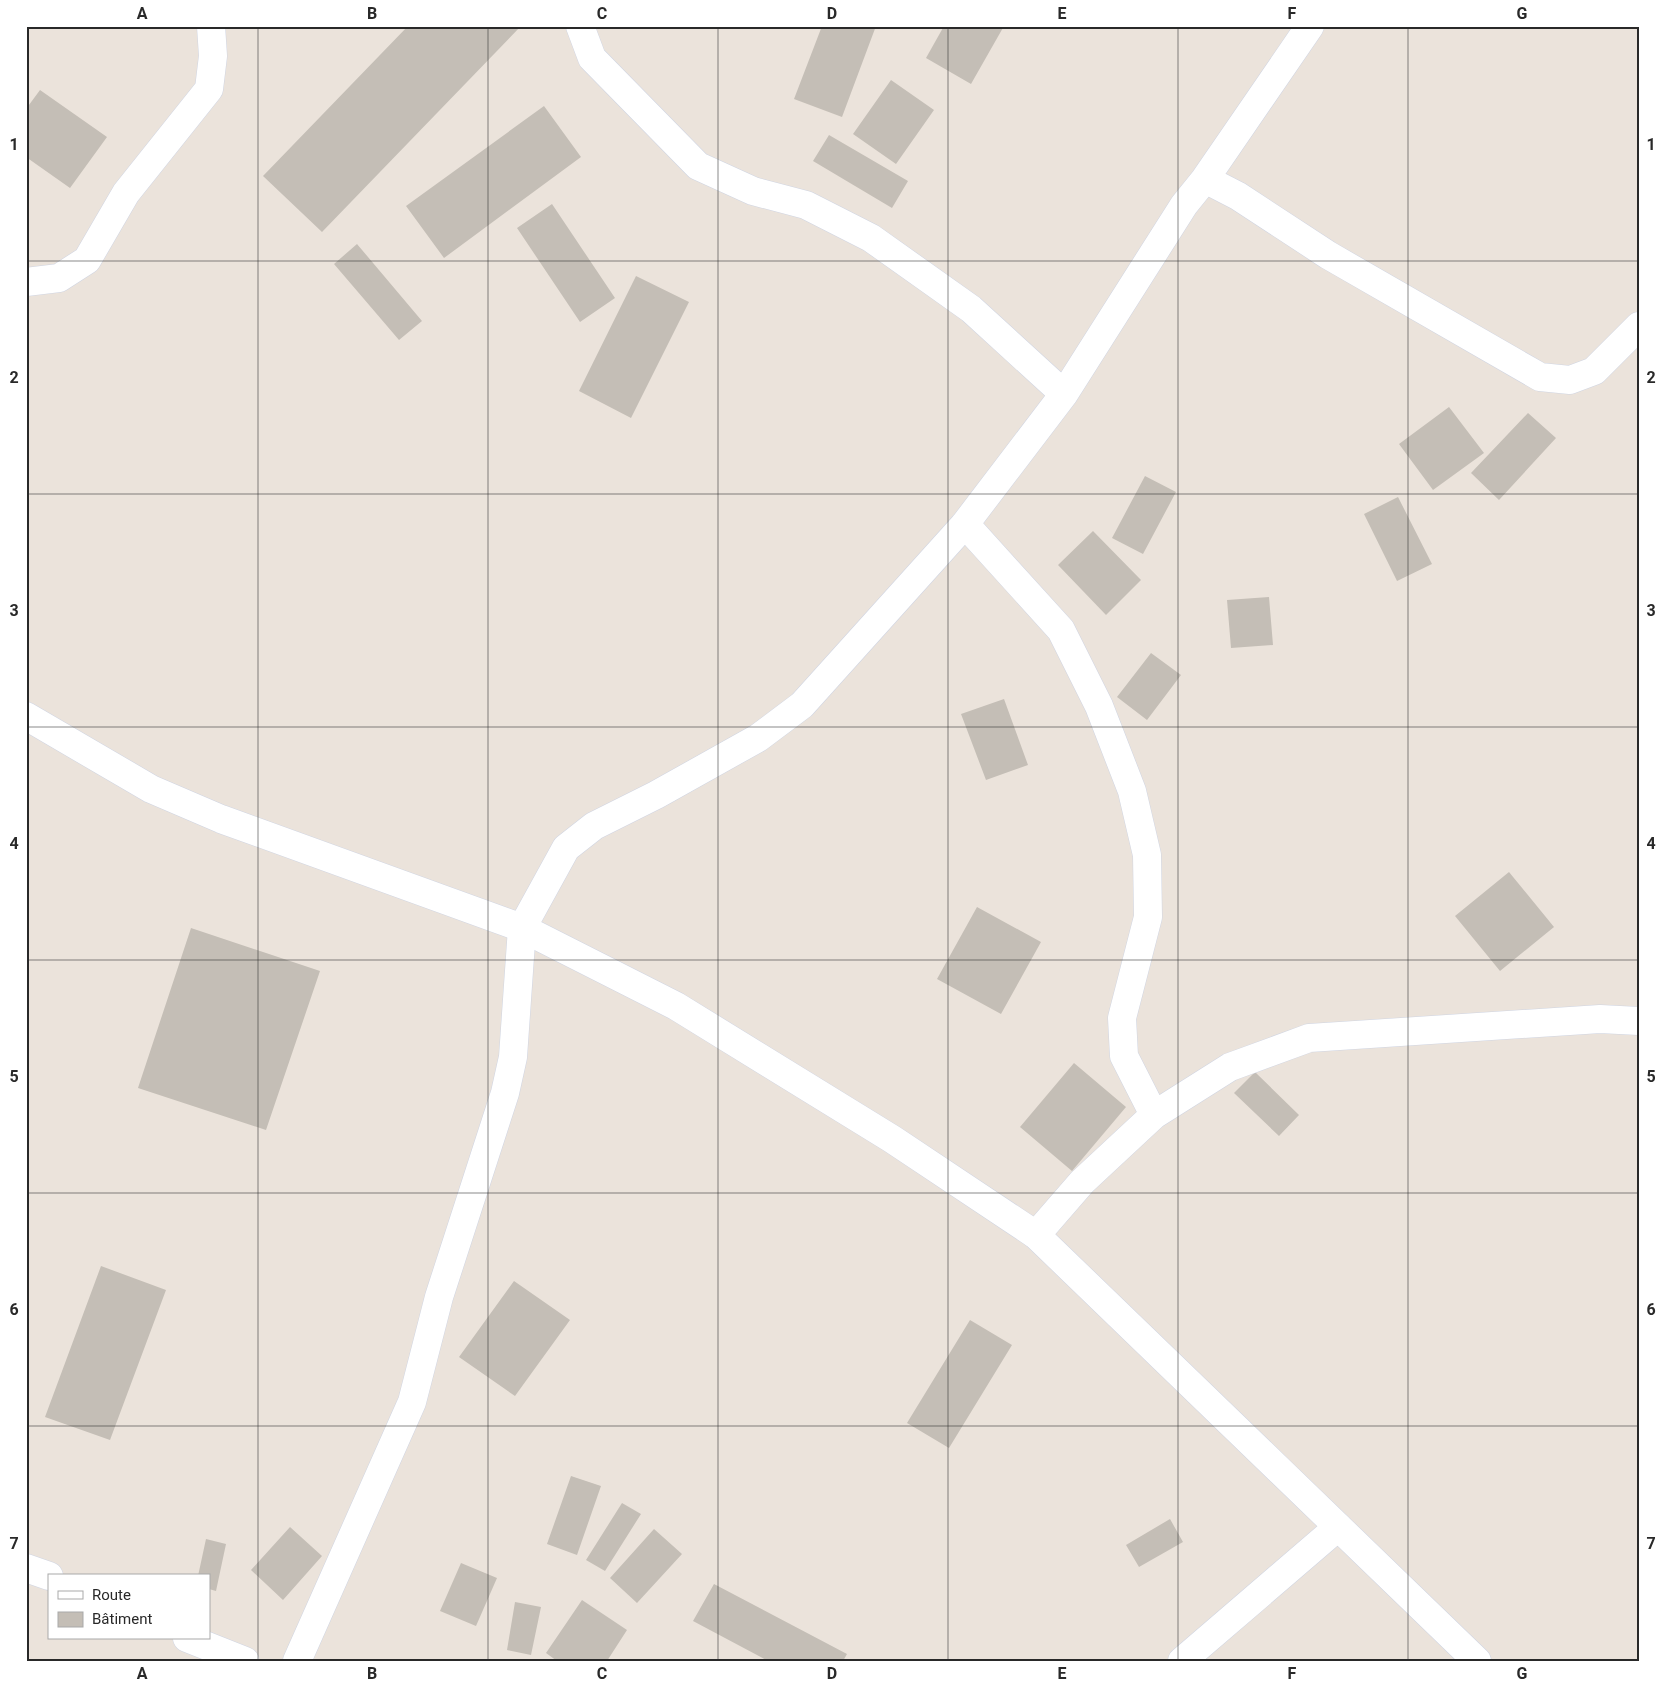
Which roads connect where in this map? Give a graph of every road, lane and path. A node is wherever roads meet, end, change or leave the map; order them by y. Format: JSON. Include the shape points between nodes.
{"nodes":[{"id":1,"x":212,"y":26,"type":"edge"},
{"id":2,"x":580,"y":26,"type":"edge"},
{"id":3,"x":1310,"y":26,"type":"edge"},
{"id":4,"x":1205,"y":178,"type":"junction"},
{"id":5,"x":26,"y":282,"type":"edge"},
{"id":6,"x":1639,"y":326,"type":"edge"},
{"id":7,"x":1064,"y":394,"type":"junction"},
{"id":8,"x":965,"y":524,"type":"junction"},
{"id":9,"x":26,"y":716,"type":"edge"},
{"id":10,"x":522,"y":928,"type":"junction"},
{"id":11,"x":1639,"y":1021,"type":"edge"},
{"id":12,"x":1154,"y":1115,"type":"junction"},
{"id":13,"x":1036,"y":1235,"type":"junction"},
{"id":14,"x":1338,"y":1527,"type":"junction"},
{"id":15,"x":26,"y":1568,"type":"edge"},
{"id":16,"x":48,"y":1576,"type":"edge"},
{"id":17,"x":192,"y":1640,"type":"edge"},
{"id":18,"x":245,"y":1661,"type":"edge"},
{"id":19,"x":298,"y":1661,"type":"edge"},
{"id":20,"x":1182,"y":1661,"type":"edge"},
{"id":21,"x":1477,"y":1661,"type":"edge"}],
"edges":[{"from":1,"to":5,"type":"street","via":[[214,56],[209,89],[126,193],[87,260],[58,278]]},
{"from":2,"to":7,"type":"street","via":[[592,58],[698,166],[753,191],[806,205],[871,238],[971,309]]},
{"from":3,"to":4,"type":"street"},
{"from":4,"to":6,"type":"street","via":[[1328,255],[1540,377],[1570,380],[1594,371]]},
{"from":4,"to":7,"type":"street","via":[[1184,205]]},
{"from":7,"to":8,"type":"street"},
{"from":8,"to":10,"type":"street","via":[[802,705],[758,738],[594,826],[566,848]]},
{"from":8,"to":12,"type":"street","via":[[1061,630],[1099,706],[1132,791],[1148,855],[1148,917],[1122,1018],[1124,1056]]},
{"from":9,"to":10,"type":"street","via":[[151,789],[222,819]]},
{"from":10,"to":13,"type":"street","via":[[676,1006],[892,1140]]},
{"from":10,"to":19,"type":"street","via":[[513,1057],[439,1297],[412,1402]]},
{"from":11,"to":12,"type":"street","via":[[1600,1019],[1309,1038],[1230,1067]]},
{"from":12,"to":13,"type":"street","via":[[1082,1182]]},
{"from":13,"to":14,"type":"street"},
{"from":14,"to":20,"type":"street"},
{"from":14,"to":21,"type":"street"},
{"from":15,"to":16,"type":"street"},
{"from":17,"to":18,"type":"street"}]}
